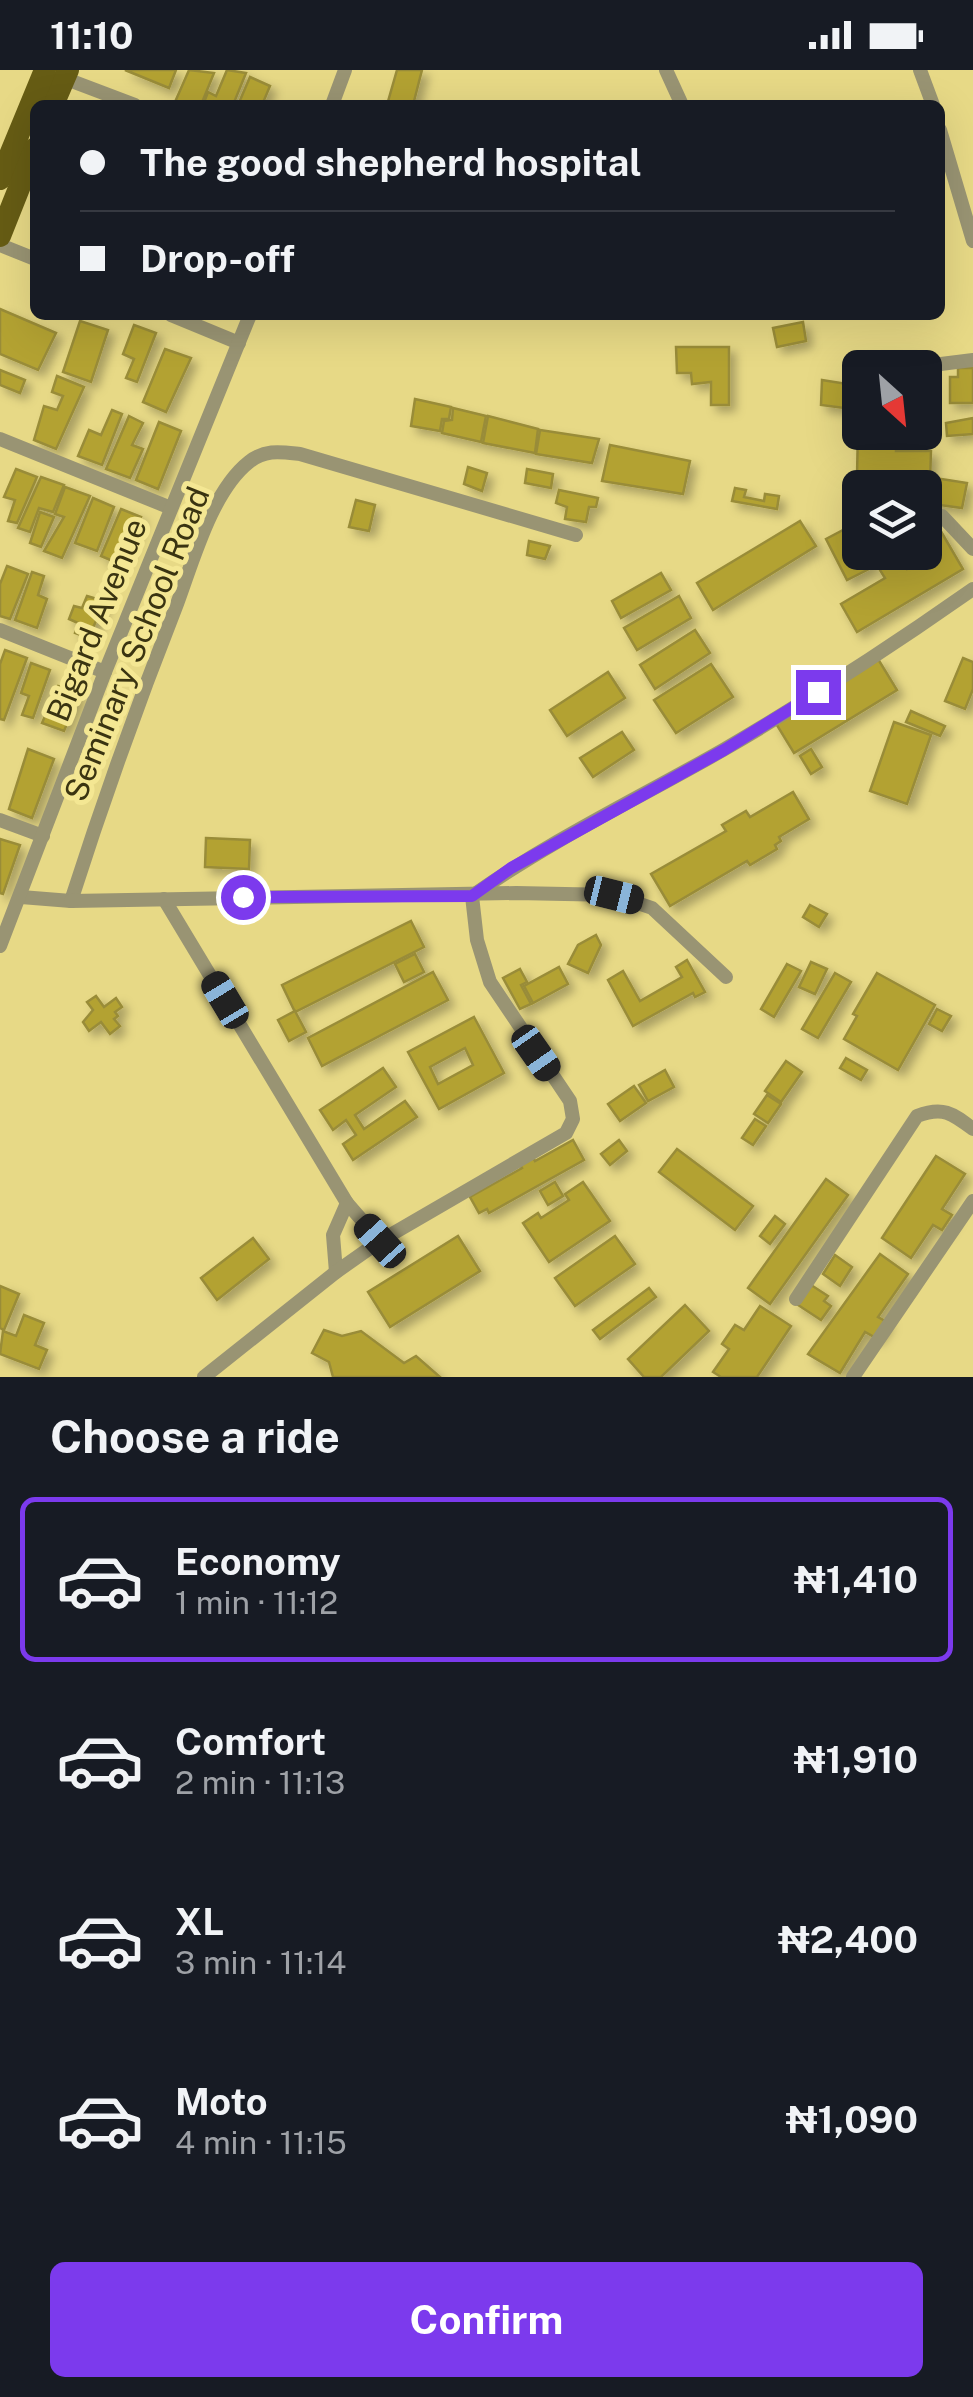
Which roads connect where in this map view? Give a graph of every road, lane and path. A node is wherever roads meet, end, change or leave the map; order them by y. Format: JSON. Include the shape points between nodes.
{"nodes":[{"id":1,"x":345,"y":70,"type":"edge"},
{"id":2,"x":666,"y":70,"type":"edge"},
{"id":3,"x":920,"y":70,"type":"edge"},
{"id":4,"x":56,"y":72,"type":"edge"},
{"id":5,"x":41,"y":100,"type":"edge"},
{"id":6,"x":54,"y":100,"type":"edge"},
{"id":7,"x":122,"y":100,"type":"edge"},
{"id":8,"x":334,"y":100,"type":"edge"},
{"id":9,"x":680,"y":100,"type":"edge"},
{"id":10,"x":932,"y":100,"type":"edge"},
{"id":11,"x":30,"y":122,"type":"edge"},
{"id":12,"x":945,"y":149,"type":"edge"},
{"id":13,"x":30,"y":161,"type":"edge"},
{"id":14,"x":0,"y":180,"type":"edge"},
{"id":15,"x":971,"y":222,"type":"edge"},
{"id":16,"x":0,"y":236,"type":"edge"},
{"id":17,"x":973,"y":241,"type":"edge"},
{"id":18,"x":0,"y":245,"type":"edge"},
{"id":19,"x":30,"y":258,"type":"edge"},
{"id":20,"x":184,"y":320,"type":"edge"},
{"id":21,"x":248,"y":320,"type":"edge"},
{"id":22,"x":239,"y":342,"type":"junction"},
{"id":23,"x":973,"y":360,"type":"edge"},
{"id":24,"x":942,"y":364,"type":"edge"},
{"id":25,"x":0,"y":439,"type":"edge"},
{"id":26,"x":172,"y":508,"type":"junction"},
{"id":27,"x":942,"y":516,"type":"dead end"},
{"id":28,"x":576,"y":536,"type":"dead end"},
{"id":29,"x":973,"y":549,"type":"edge"},
{"id":30,"x":973,"y":590,"type":"edge"},
{"id":31,"x":0,"y":630,"type":"edge"},
{"id":32,"x":106,"y":672,"type":"junction"},
{"id":33,"x":0,"y":820,"type":"edge"},
{"id":34,"x":43,"y":836,"type":"junction"},
{"id":35,"x":472,"y":896,"type":"junction"},
{"id":36,"x":22,"y":897,"type":"junction"},
{"id":37,"x":164,"y":899,"type":"junction"},
{"id":38,"x":71,"y":901,"type":"junction"},
{"id":39,"x":0,"y":946,"type":"edge"},
{"id":40,"x":726,"y":976,"type":"dead end"},
{"id":41,"x":973,"y":1129,"type":"edge"},
{"id":42,"x":973,"y":1202,"type":"edge"},
{"id":43,"x":347,"y":1203,"type":"junction"},
{"id":44,"x":380,"y":1241,"type":"junction"},
{"id":45,"x":336,"y":1272,"type":"junction"},
{"id":46,"x":796,"y":1298,"type":"dead end"},
{"id":47,"x":204,"y":1377,"type":"edge"},
{"id":48,"x":853,"y":1377,"type":"edge"}],
"edges":[{"from":1,"to":8,"type":"street"},
{"from":2,"to":9,"type":"street"},
{"from":3,"to":10,"type":"street"},
{"from":4,"to":5,"type":"main road"},
{"from":4,"to":6,"type":"main road"},
{"from":4,"to":7,"type":"street"},
{"from":11,"to":14,"type":"main road"},
{"from":12,"to":15,"type":"street"},
{"from":13,"to":16,"type":"main road"},
{"from":15,"to":17,"type":"street"},
{"from":18,"to":19,"type":"street"},
{"from":20,"to":22,"type":"street"},
{"from":21,"to":22,"type":"street","name":"Bigard Avenue"},
{"from":22,"to":26,"type":"street","name":"Bigard Avenue"},
{"from":23,"to":24,"type":"street"},
{"from":25,"to":26,"type":"street"},
{"from":26,"to":32,"type":"street","name":"Bigard Avenue"},
{"from":27,"to":29,"type":"street"},
{"from":28,"to":38,"type":"street","name":"Seminary School Road","via":[[300,454],[274,452],[250,461],[210,518],[114,765]]},
{"from":30,"to":35,"type":"street","via":[[724,750]]},
{"from":31,"to":32,"type":"street"},
{"from":32,"to":34,"type":"street","name":"Bigard Avenue"},
{"from":33,"to":34,"type":"street"},
{"from":34,"to":36,"type":"street","name":"Bigard Avenue"},
{"from":35,"to":37,"type":"street"},
{"from":35,"to":40,"type":"street","via":[[636,900]]},
{"from":35,"to":44,"type":"street","via":[[490,982],[570,1101],[573,1119],[566,1133]]},
{"from":36,"to":38,"type":"street"},
{"from":36,"to":39,"type":"street","name":"Bigard Avenue"},
{"from":37,"to":38,"type":"street"},
{"from":37,"to":43,"type":"street"},
{"from":41,"to":46,"type":"street","via":[[948,1110],[917,1116]]},
{"from":42,"to":48,"type":"street"},
{"from":43,"to":44,"type":"street"},
{"from":43,"to":45,"type":"street","via":[[332,1236]]},
{"from":44,"to":45,"type":"street"},
{"from":45,"to":47,"type":"street"}]}
